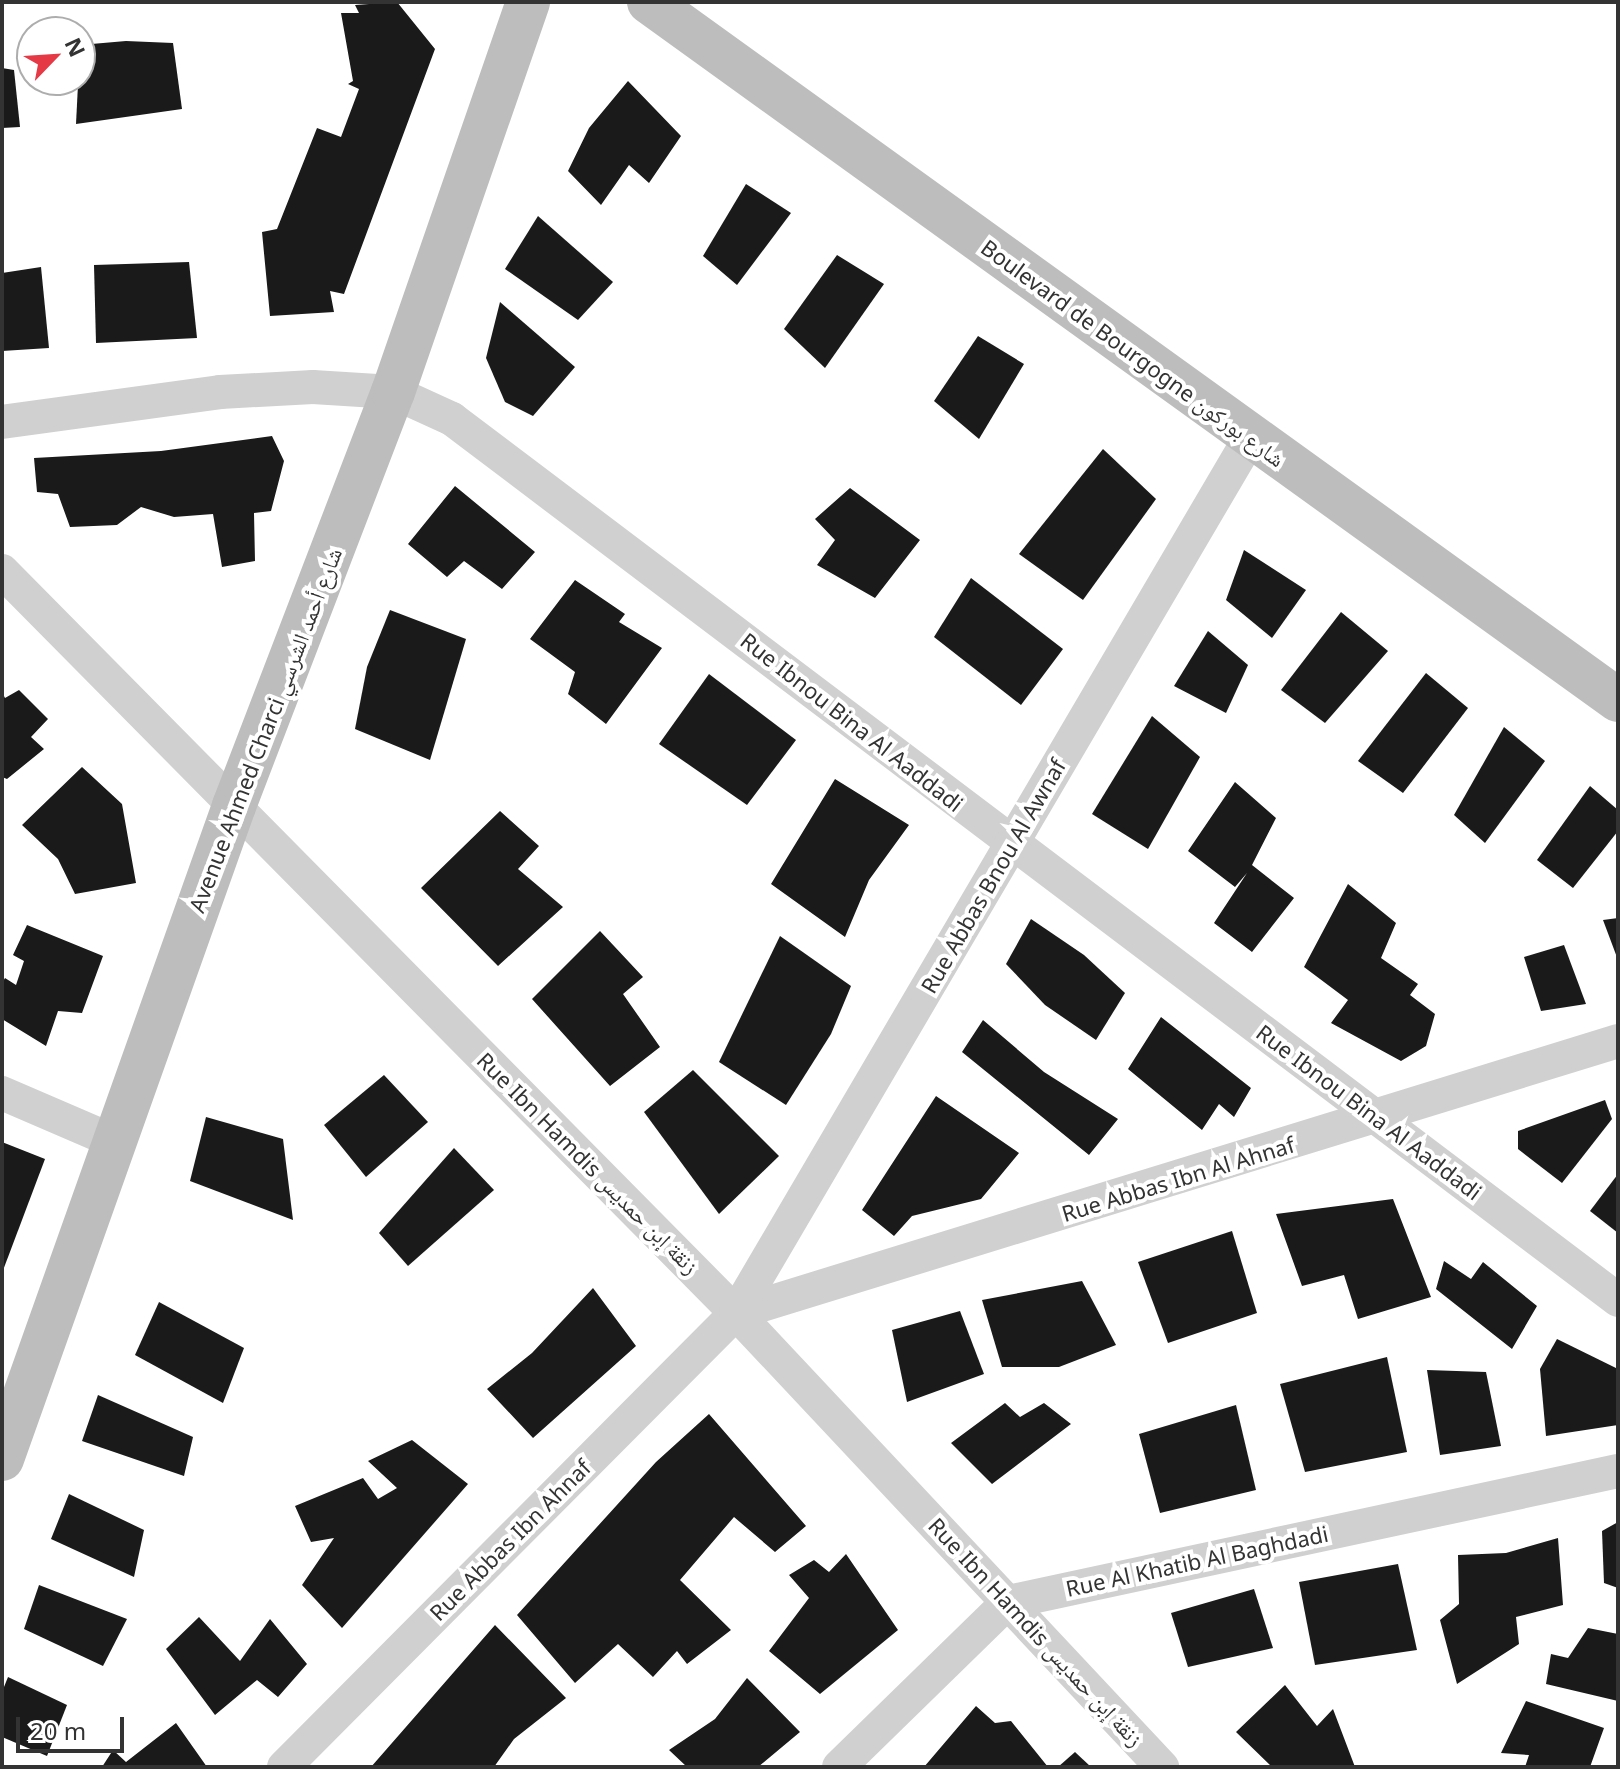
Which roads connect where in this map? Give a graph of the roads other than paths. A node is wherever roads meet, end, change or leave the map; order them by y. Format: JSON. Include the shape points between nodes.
{"nodes":[{"id":1,"x":528,"y":2,"type":"edge"},
{"id":2,"x":649,"y":2,"type":"edge"},
{"id":3,"x":393,"y":392,"type":"junction"},
{"id":4,"x":2,"y":422,"type":"edge"},
{"id":5,"x":1250,"y":438,"type":"junction"},
{"id":6,"x":3,"y":574,"type":"edge"},
{"id":7,"x":1618,"y":700,"type":"edge"},
{"id":8,"x":234,"y":806,"type":"junction"},
{"id":9,"x":1011,"y":845,"type":"junction"},
{"id":10,"x":1618,"y":1041,"type":"edge"},
{"id":11,"x":2,"y":1093,"type":"edge"},
{"id":12,"x":1379,"y":1118,"type":"junction"},
{"id":13,"x":116,"y":1142,"type":"junction"},
{"id":14,"x":1618,"y":1300,"type":"edge"},
{"id":15,"x":736,"y":1313,"type":"junction"},
{"id":16,"x":3,"y":1454,"type":"edge"},
{"id":17,"x":1618,"y":1471,"type":"edge"},
{"id":18,"x":1008,"y":1602,"type":"junction"},
{"id":19,"x":284,"y":1767,"type":"edge"},
{"id":20,"x":839,"y":1767,"type":"edge"},
{"id":21,"x":1162,"y":1767,"type":"edge"}],
"edges":[{"from":1,"to":3,"type":"street","name":"Avenue Ahmed Charci شارع أحمد الشرسي"},
{"from":2,"to":5,"type":"street","name":"Boulevard de Bourgogne شارع بوركون"},
{"from":3,"to":4,"type":"street","name":"Rue Ibnou Bina Al Aaddadi","via":[[313,387],[232,391]]},
{"from":3,"to":8,"type":"street","name":"Avenue Ahmed Charci شارع أحمد الشرسي"},
{"from":3,"to":9,"type":"street","name":"Rue Ibnou Bina Al Aaddadi","via":[[452,419],[496,448]]},
{"from":5,"to":7,"type":"street","name":"Boulevard de Bourgogne شارع بوركون"},
{"from":5,"to":9,"type":"street","name":"Rue Abbas Bnou Al Awnaf"},
{"from":6,"to":8,"type":"street","name":"Rue Ibn Hamdis زنقة إبن حمديس"},
{"from":8,"to":13,"type":"street","name":"Avenue Ahmed Charci شارع أحمد الشرسي"},
{"from":8,"to":15,"type":"street","name":"Rue Ibn Hamdis زنقة إبن حمديس"},
{"from":9,"to":12,"type":"street","name":"Rue Ibnou Bina Al Aaddadi"},
{"from":9,"to":15,"type":"street","name":"Rue Abbas Bnou Al Awnaf"},
{"from":10,"to":12,"type":"street","name":"Rue Abbas Ibn Al Ahnaf"},
{"from":11,"to":13,"type":"street"},
{"from":12,"to":14,"type":"street","name":"Rue Ibnou Bina Al Aaddadi"},
{"from":12,"to":15,"type":"street","name":"Rue Abbas Ibn Al Ahnaf"},
{"from":13,"to":16,"type":"street","name":"Avenue Ahmed Charci شارع أحمد الشرسي"},
{"from":15,"to":18,"type":"street","name":"Rue Ibn Hamdis زنقة إبن حمديس"},
{"from":15,"to":19,"type":"street","name":"Rue Abbas Ibn Ahnaf"},
{"from":17,"to":18,"type":"street","name":"Rue Al Khatib Al Baghdadi"},
{"from":18,"to":20,"type":"street"},
{"from":18,"to":21,"type":"street","name":"Rue Ibn Hamdis زنقة إبن حمديس"}]}
